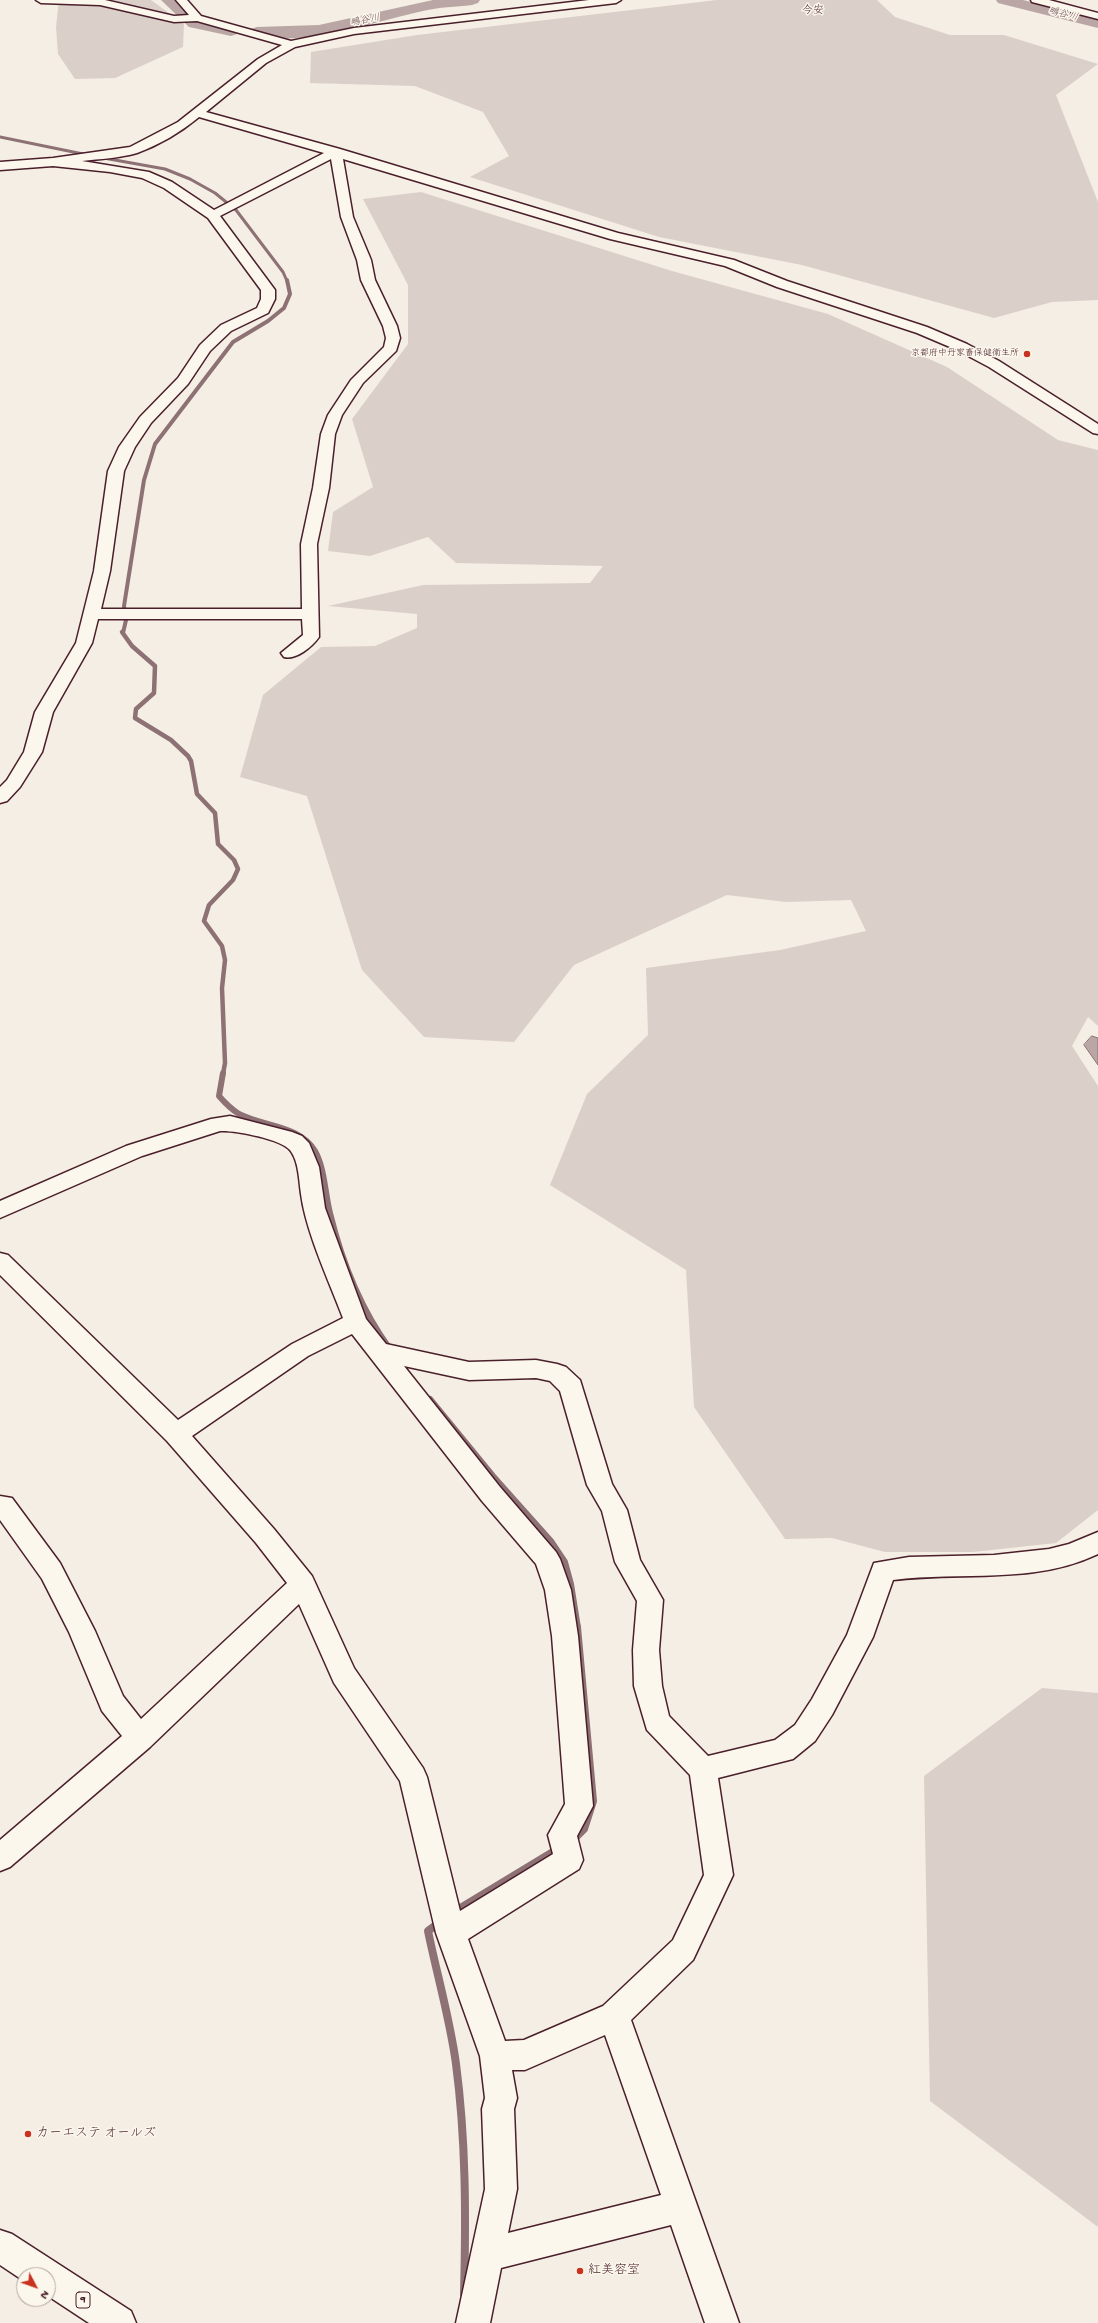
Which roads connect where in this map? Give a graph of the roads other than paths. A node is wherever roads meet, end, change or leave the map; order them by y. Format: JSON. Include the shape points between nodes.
{"nodes":[{"id":1,"x":41,"y":0,"type":"edge"},
{"id":2,"x":181,"y":0,"type":"edge"},
{"id":3,"x":616,"y":0,"type":"edge"},
{"id":4,"x":1036,"y":0,"type":"edge"},
{"id":5,"x":1098,"y":16,"type":"edge"},
{"id":6,"x":197,"y":18,"type":"junction"},
{"id":7,"x":291,"y":44,"type":"junction"},
{"id":8,"x":197,"y":113,"type":"junction"},
{"id":9,"x":336,"y":152,"type":"junction"},
{"id":10,"x":53,"y":162,"type":"junction"},
{"id":11,"x":0,"y":166,"type":"edge"},
{"id":12,"x":213,"y":215,"type":"junction"},
{"id":13,"x":1098,"y":430,"type":"edge"},
{"id":14,"x":92,"y":614,"type":"junction"},
{"id":15,"x":312,"y":614,"type":"junction"},
{"id":16,"x":290,"y":653,"type":"dead end"},
{"id":17,"x":0,"y":797,"type":"edge"},
{"id":18,"x":0,"y":1210,"type":"edge"},
{"id":19,"x":0,"y":1261,"type":"edge"},
{"id":20,"x":356,"y":1322,"type":"junction"},
{"id":21,"x":379,"y":1351,"type":"junction"},
{"id":22,"x":176,"y":1434,"type":"junction"},
{"id":23,"x":0,"y":1506,"type":"edge"},
{"id":24,"x":1098,"y":1542,"type":"edge"},
{"id":25,"x":303,"y":1584,"type":"junction"},
{"id":26,"x":140,"y":1738,"type":"junction"},
{"id":27,"x":703,"y":1770,"type":"junction"},
{"id":28,"x":0,"y":1858,"type":"edge"},
{"id":29,"x":451,"y":1933,"type":"junction"},
{"id":30,"x":614,"y":2016,"type":"junction"},
{"id":31,"x":495,"y":2056,"type":"junction"},
{"id":32,"x":681,"y":2206,"type":"junction"},
{"id":33,"x":0,"y":2246,"type":"edge"},
{"id":34,"x":486,"y":2255,"type":"junction"},
{"id":35,"x":33,"y":2267,"type":"edge"},
{"id":36,"x":56,"y":2282,"type":"edge"},
{"id":37,"x":118,"y":2323,"type":"edge"},
{"id":38,"x":473,"y":2323,"type":"edge"},
{"id":39,"x":722,"y":2323,"type":"edge"}],
"edges":[{"from":1,"to":6,"type":"main road","via":[[100,2],[174,19]]},
{"from":2,"to":6,"type":"main road"},
{"from":3,"to":7,"type":"main road","via":[[354,30]]},
{"from":4,"to":5,"type":"main road"},
{"from":6,"to":7,"type":"main road"},
{"from":7,"to":8,"type":"main road","via":[[262,62]]},
{"from":8,"to":9,"type":"main road"},
{"from":8,"to":10,"type":"main road","via":[[182,125],[133,150]]},
{"from":9,"to":12,"type":"main road"},
{"from":9,"to":13,"type":"main road","via":[[616,236],[729,263],[782,284],[922,330],[994,364]]},
{"from":9,"to":15,"type":"main road","via":[[347,217],[364,260],[368,280],[393,338],[391,348],[358,380],[335,415],[328,434],[321,488],[309,544]]},
{"from":10,"to":11,"type":"main road"},
{"from":10,"to":12,"type":"main road","via":[[110,168],[145,175],[168,186]]},
{"from":12,"to":14,"type":"main road","via":[[268,290],[268,299],[263,310],[226,328],[205,348],[183,380],[145,420],[127,447],[116,471],[102,571]]},
{"from":14,"to":15,"type":"main road"},
{"from":14,"to":17,"type":"main road","via":[[84,643],[44,712],[33,752],[14,783]]},
{"from":15,"to":16,"type":"main road","via":[[311,637]]},
{"from":18,"to":20,"type":"main road","via":[[134,1151],[219,1124],[230,1123],[284,1137],[294,1141],[301,1148],[308,1167],[314,1208]]},
{"from":19,"to":22,"type":"main road"},
{"from":20,"to":21,"type":"main road"},
{"from":20,"to":22,"type":"main road","via":[[300,1350]]},
{"from":21,"to":27,"type":"main road","via":[[469,1371],[543,1370],[557,1373],[571,1387],[600,1485],[614,1510],[628,1562],[650,1600],[646,1650],[648,1686],[657,1722]]},
{"from":21,"to":29,"type":"main road","via":[[491,1494],[547,1559],[558,1590],[564,1628],[579,1806],[566,1847]]},
{"from":22,"to":25,"type":"main road","via":[[265,1536]]},
{"from":23,"to":26,"type":"main road","via":[[3,1504],[51,1571],[82,1631],[112,1703]]},
{"from":24,"to":27,"type":"main road","via":[[1082,1551],[1044,1562],[908,1566],[883,1571],[860,1637],[805,1733],[783,1750]]},
{"from":25,"to":26,"type":"main road"},
{"from":25,"to":29,"type":"main road","via":[[344,1675],[412,1777]]},
{"from":26,"to":28,"type":"main road"},
{"from":27,"to":30,"type":"main road","via":[[719,1875],[683,1950]]},
{"from":29,"to":31,"type":"main road"},
{"from":30,"to":31,"type":"main road","via":[[525,2055]]},
{"from":30,"to":32,"type":"main road"},
{"from":31,"to":34,"type":"main road","via":[[501,2098],[498,2108],[501,2188]]},
{"from":32,"to":34,"type":"main road"},
{"from":32,"to":39,"type":"main road"},
{"from":33,"to":35,"type":"main road"},
{"from":34,"to":38,"type":"main road"},
{"from":36,"to":37,"type":"main road","number":"9"}]}
